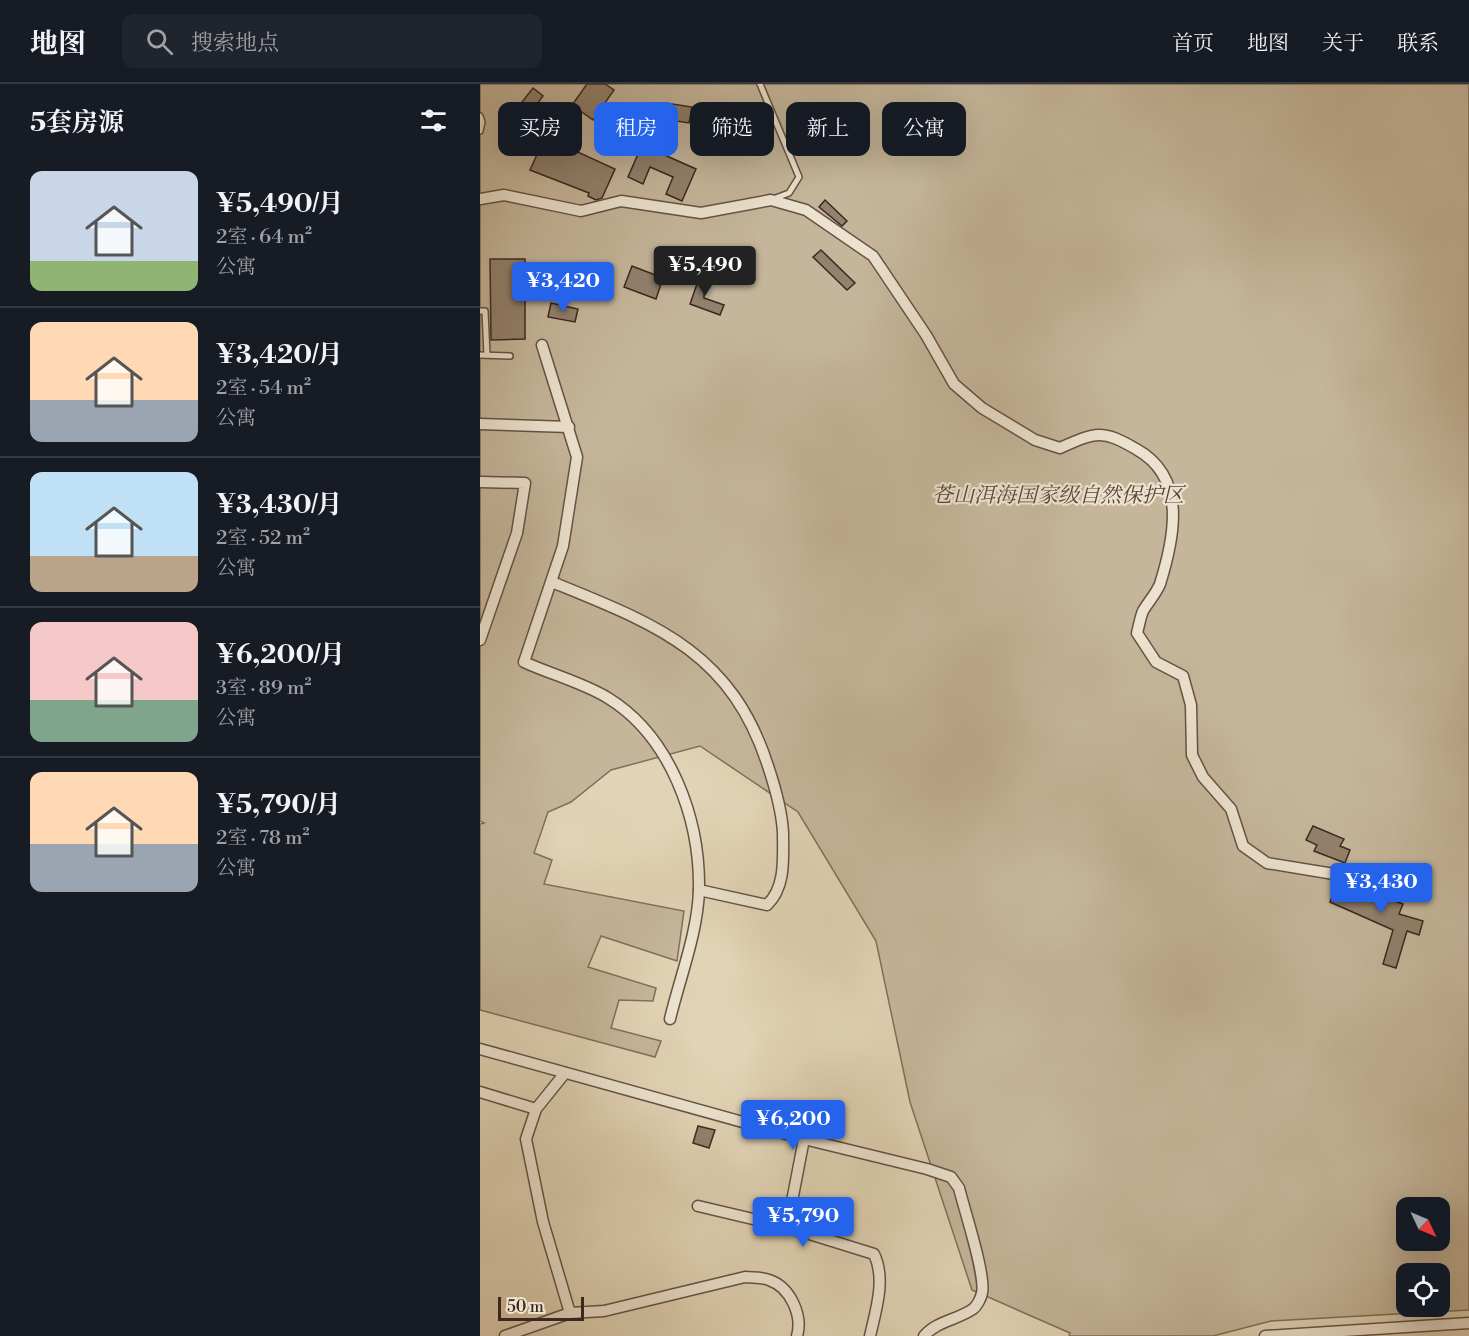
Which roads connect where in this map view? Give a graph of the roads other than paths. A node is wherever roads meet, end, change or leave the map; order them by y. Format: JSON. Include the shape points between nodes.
{"nodes":[{"id":1,"x":760,"y":84,"type":"edge"},
{"id":2,"x":480,"y":116,"type":"edge"},
{"id":3,"x":480,"y":131,"type":"edge"},
{"id":4,"x":480,"y":199,"type":"edge"},
{"id":5,"x":771,"y":200,"type":"junction"},
{"id":6,"x":480,"y":311,"type":"edge"},
{"id":7,"x":542,"y":345,"type":"dead end"},
{"id":8,"x":480,"y":355,"type":"edge"},
{"id":9,"x":487,"y":355,"type":"junction"},
{"id":10,"x":510,"y":356,"type":"dead end"},
{"id":11,"x":480,"y":424,"type":"edge"},
{"id":12,"x":569,"y":427,"type":"junction"},
{"id":13,"x":480,"y":482,"type":"edge"},
{"id":14,"x":552,"y":582,"type":"junction"},
{"id":15,"x":481,"y":633,"type":"edge"},
{"id":16,"x":1340,"y":875,"type":"dead end"},
{"id":17,"x":699,"y":890,"type":"junction"},
{"id":18,"x":670,"y":1018,"type":"dead end"},
{"id":19,"x":480,"y":1049,"type":"edge"},
{"id":20,"x":566,"y":1072,"type":"junction"},
{"id":21,"x":480,"y":1092,"type":"edge"},
{"id":22,"x":536,"y":1108,"type":"junction"},
{"id":23,"x":804,"y":1139,"type":"junction"},
{"id":24,"x":698,"y":1206,"type":"dead end"},
{"id":25,"x":788,"y":1227,"type":"junction"},
{"id":26,"x":570,"y":1313,"type":"junction"},
{"id":27,"x":1469,"y":1323,"type":"edge"},
{"id":28,"x":505,"y":1336,"type":"edge"},
{"id":29,"x":797,"y":1336,"type":"edge"},
{"id":30,"x":870,"y":1336,"type":"edge"},
{"id":31,"x":924,"y":1336,"type":"edge"},
{"id":32,"x":1265,"y":1336,"type":"edge"}],
"edges":[{"from":1,"to":5,"type":"lane","via":[[799,177],[789,193]]},
{"from":2,"to":3,"type":"lane"},
{"from":4,"to":5,"type":"street","via":[[504,195],[580,211],[621,201],[701,213]]},
{"from":5,"to":16,"type":"street","via":[[806,210],[873,256],[954,384],[982,408],[1035,440],[1060,448],[1084,438],[1110,434],[1152,458],[1169,481],[1174,521],[1159,586],[1143,612],[1137,633],[1156,662],[1183,676],[1191,705],[1192,755],[1203,777],[1231,809],[1243,846],[1267,863]]},
{"from":6,"to":9,"type":"lane","via":[[485,311]]},
{"from":7,"to":12,"type":"street"},
{"from":8,"to":9,"type":"lane"},
{"from":9,"to":10,"type":"lane"},
{"from":11,"to":12,"type":"street"},
{"from":12,"to":14,"type":"street","via":[[577,457],[563,546]]},
{"from":13,"to":15,"type":"street","via":[[525,483],[517,533]]},
{"from":14,"to":17,"type":"street","via":[[524,662],[608,698],[643,725],[669,763],[690,816]]},
{"from":14,"to":17,"type":"street","via":[[629,613],[698,654],[743,710],[759,739],[783,823],[778,894],[767,905]]},
{"from":17,"to":18,"type":"street"},
{"from":19,"to":20,"type":"street"},
{"from":20,"to":22,"type":"street"},
{"from":20,"to":23,"type":"street"},
{"from":21,"to":22,"type":"street"},
{"from":22,"to":26,"type":"street","via":[[526,1139],[543,1221]]},
{"from":23,"to":25,"type":"street"},
{"from":23,"to":31,"type":"street","via":[[927,1168],[951,1178],[959,1188],[982,1293],[976,1307],[937,1324]]},
{"from":24,"to":25,"type":"street"},
{"from":25,"to":30,"type":"street","via":[[874,1254],[880,1268]]},
{"from":26,"to":28,"type":"street"},
{"from":26,"to":29,"type":"street","via":[[604,1311],[745,1277],[769,1280],[784,1288],[797,1310]]},
{"from":27,"to":32,"type":"street"}]}
